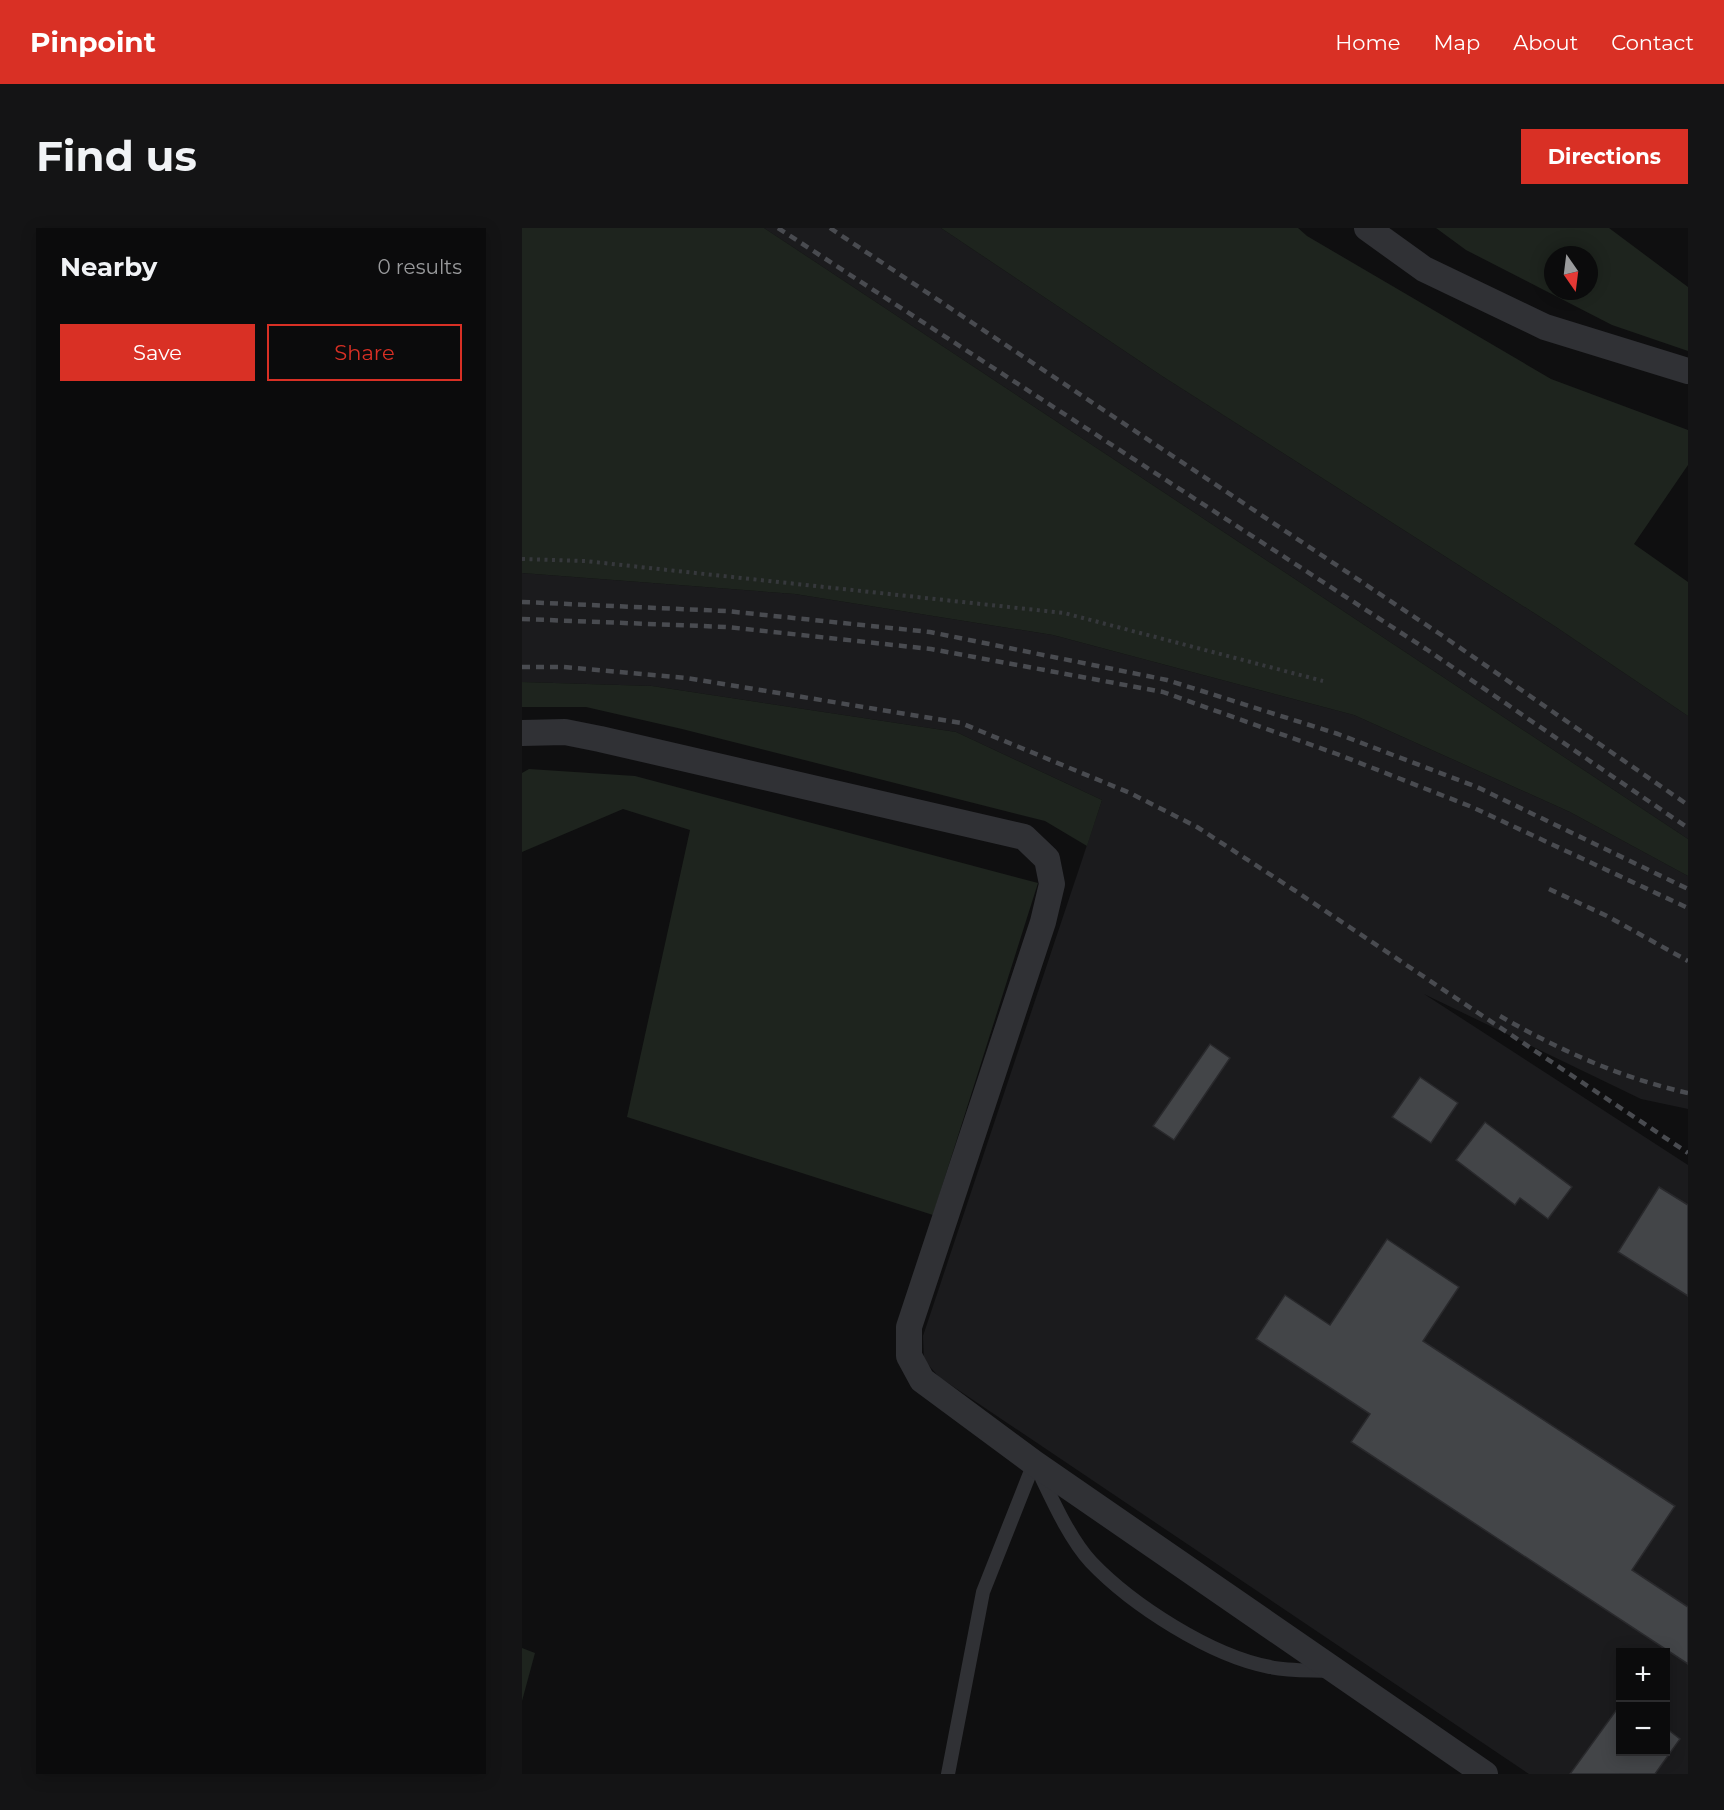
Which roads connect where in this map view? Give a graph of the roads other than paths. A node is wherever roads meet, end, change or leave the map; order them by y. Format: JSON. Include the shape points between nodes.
{"nodes":[{"id":1,"x":1367,"y":228,"type":"edge"},
{"id":2,"x":1688,"y":371,"type":"edge"},
{"id":3,"x":522,"y":733,"type":"edge"},
{"id":4,"x":1034,"y":1463,"type":"junction"},
{"id":5,"x":1337,"y":1672,"type":"junction"},
{"id":6,"x":948,"y":1774,"type":"edge"},
{"id":7,"x":1485,"y":1774,"type":"edge"}],
"edges":[{"from":1,"to":2,"type":"street","via":[[1424,269],[1545,327]]},
{"from":3,"to":4,"type":"street","via":[[565,732],[600,739],[1024,837],[1047,859],[1052,884],[1043,922],[909,1327],[909,1356],[922,1380]]},
{"from":4,"to":5,"type":"street"},
{"from":4,"to":5,"type":"lane","via":[[1060,1515],[1090,1561],[1137,1601],[1210,1649],[1270,1667]]},
{"from":4,"to":6,"type":"lane","via":[[983,1592]]},
{"from":5,"to":7,"type":"street"}]}
